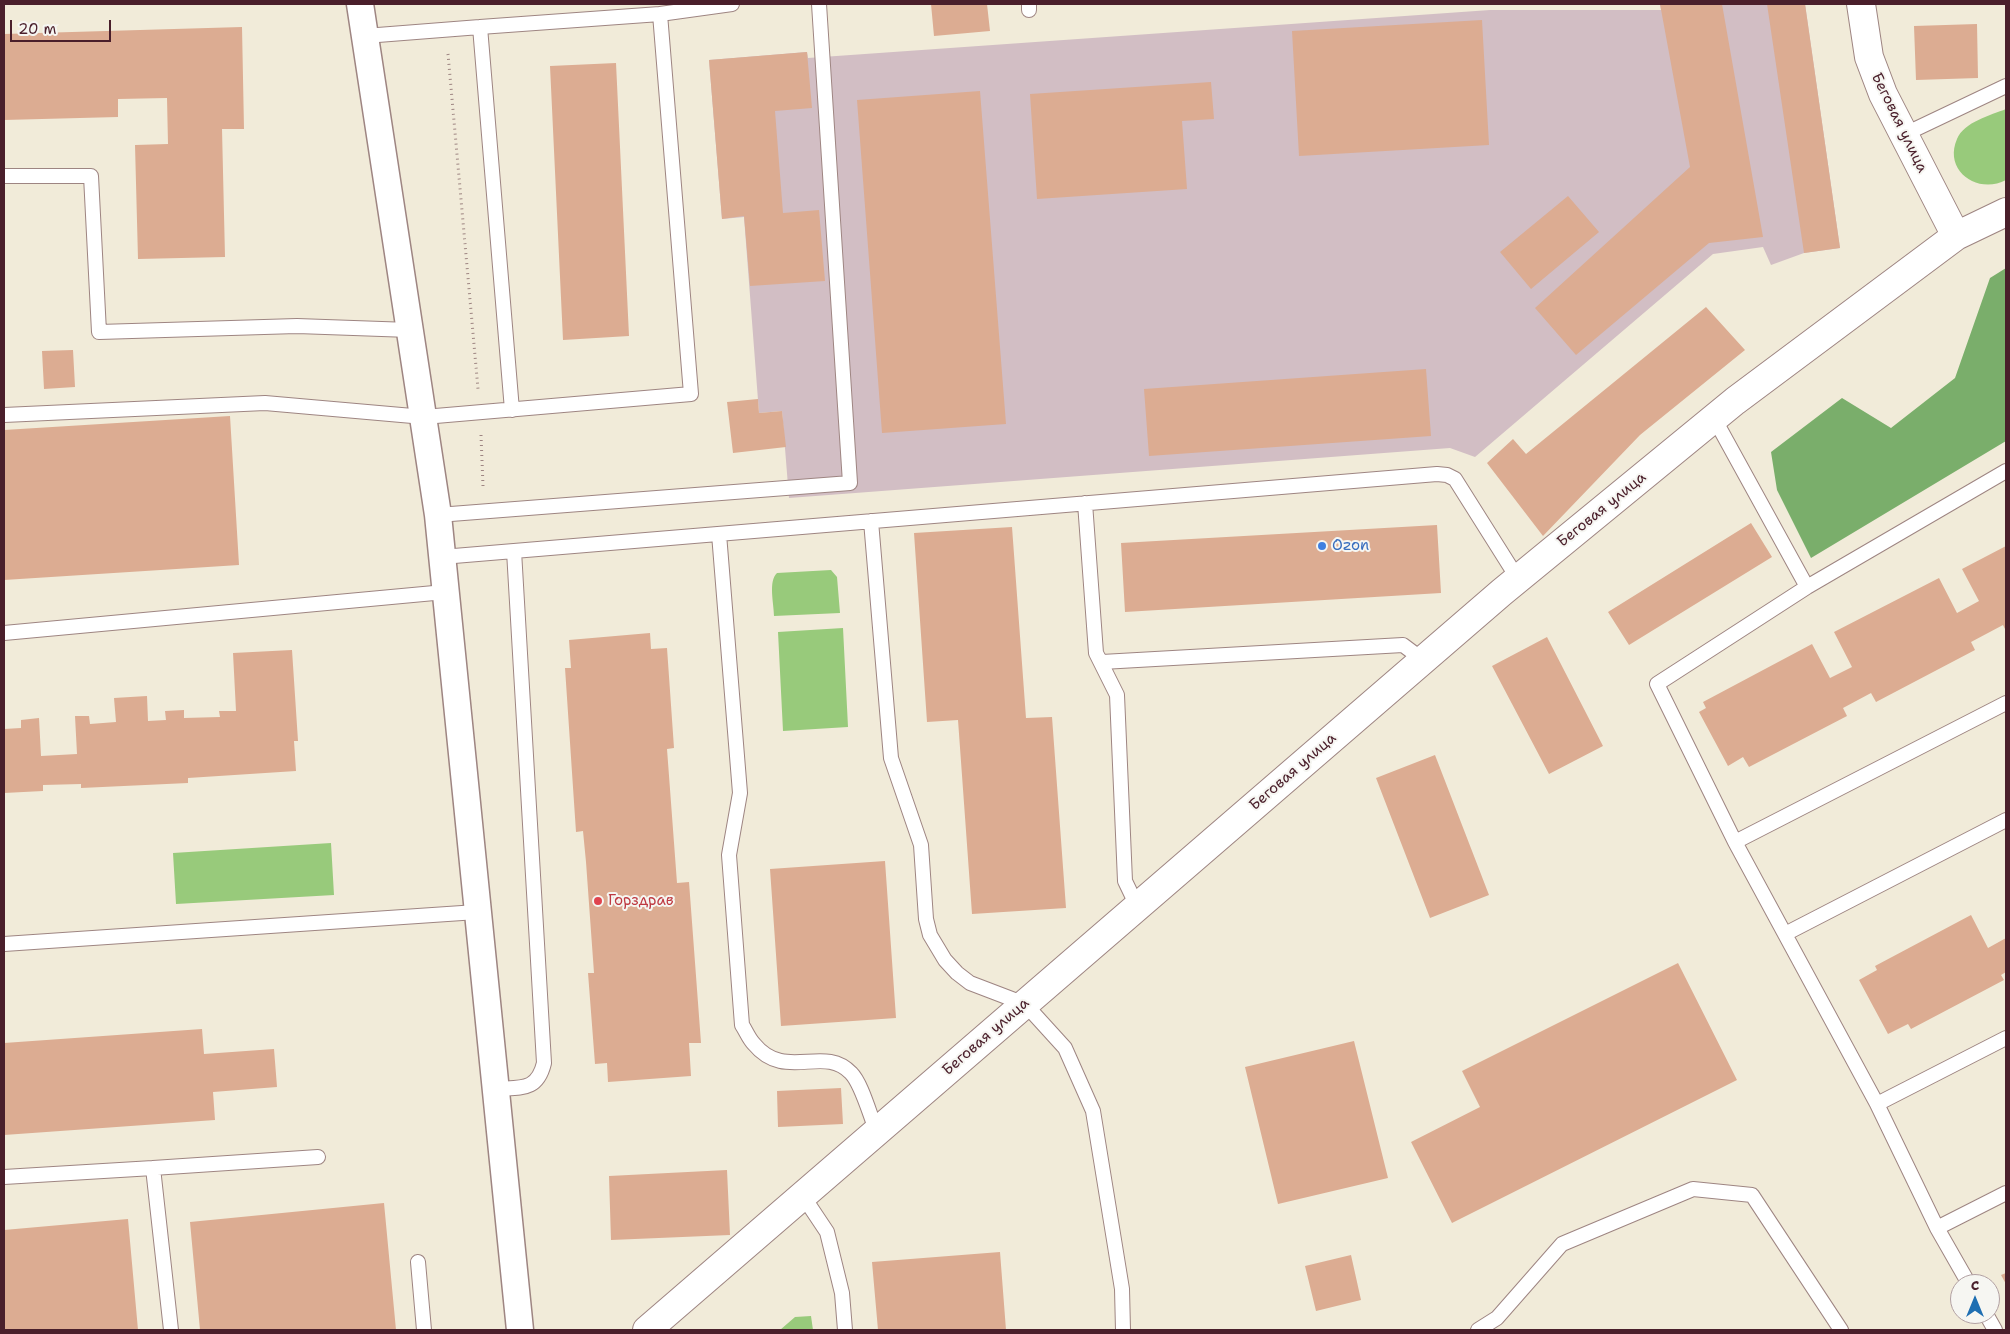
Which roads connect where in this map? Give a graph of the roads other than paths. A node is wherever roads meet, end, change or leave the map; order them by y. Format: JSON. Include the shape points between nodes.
{"nodes":[{"id":1,"x":360,"y":4,"type":"edge"},
{"id":2,"x":735,"y":4,"type":"edge"},
{"id":3,"x":819,"y":4,"type":"edge"},
{"id":4,"x":1862,"y":4,"type":"edge"},
{"id":5,"x":660,"y":14,"type":"junction"},
{"id":6,"x":480,"y":27,"type":"junction"},
{"id":7,"x":365,"y":36,"type":"junction"},
{"id":8,"x":2006,"y":86,"type":"edge"},
{"id":9,"x":1903,"y":135,"type":"junction"},
{"id":10,"x":4,"y":176,"type":"edge"},
{"id":11,"x":2006,"y":212,"type":"edge"},
{"id":12,"x":1956,"y":236,"type":"junction"},
{"id":13,"x":410,"y":330,"type":"junction"},
{"id":14,"x":512,"y":410,"type":"junction"},
{"id":15,"x":4,"y":415,"type":"edge"},
{"id":16,"x":424,"y":417,"type":"junction"},
{"id":17,"x":1714,"y":418,"type":"junction"},
{"id":18,"x":2006,"y":471,"type":"edge"},
{"id":19,"x":1085,"y":503,"type":"junction"},
{"id":20,"x":438,"y":515,"type":"junction"},
{"id":21,"x":871,"y":522,"type":"junction"},
{"id":22,"x":719,"y":534,"type":"junction"},
{"id":23,"x":514,"y":551,"type":"junction"},
{"id":24,"x":442,"y":558,"type":"junction"},
{"id":25,"x":1518,"y":579,"type":"junction"},
{"id":26,"x":1807,"y":587,"type":"junction"},
{"id":27,"x":445,"y":592,"type":"junction"},
{"id":28,"x":4,"y":633,"type":"edge"},
{"id":29,"x":1423,"y":660,"type":"junction"},
{"id":30,"x":1102,"y":662,"type":"junction"},
{"id":31,"x":2006,"y":703,"type":"edge"},
{"id":32,"x":2006,"y":820,"type":"edge"},
{"id":33,"x":1735,"y":842,"type":"junction"},
{"id":34,"x":1138,"y":906,"type":"junction"},
{"id":35,"x":477,"y":912,"type":"junction"},
{"id":36,"x":1785,"y":934,"type":"junction"},
{"id":37,"x":4,"y":944,"type":"edge"},
{"id":38,"x":1025,"y":1004,"type":"junction"},
{"id":39,"x":2006,"y":1038,"type":"edge"},
{"id":40,"x":495,"y":1089,"type":"junction"},
{"id":41,"x":1877,"y":1104,"type":"junction"},
{"id":42,"x":876,"y":1132,"type":"junction"},
{"id":43,"x":318,"y":1158,"type":"dead end"},
{"id":44,"x":153,"y":1168,"type":"junction"},
{"id":45,"x":4,"y":1177,"type":"edge"},
{"id":46,"x":2006,"y":1193,"type":"edge"},
{"id":47,"x":803,"y":1196,"type":"junction"},
{"id":48,"x":1938,"y":1228,"type":"junction"},
{"id":49,"x":418,"y":1262,"type":"dead end"},
{"id":50,"x":1963,"y":1274,"type":"edge"},
{"id":51,"x":515,"y":1327,"type":"edge"},
{"id":52,"x":171,"y":1330,"type":"edge"},
{"id":53,"x":424,"y":1330,"type":"edge"},
{"id":54,"x":647,"y":1330,"type":"edge"},
{"id":55,"x":845,"y":1330,"type":"edge"},
{"id":56,"x":1123,"y":1330,"type":"edge"},
{"id":57,"x":1478,"y":1330,"type":"edge"},
{"id":58,"x":1840,"y":1330,"type":"edge"}],
"edges":[{"from":1,"to":7,"type":"street"},
{"from":2,"to":5,"type":"lane"},
{"from":3,"to":20,"type":"lane","via":[[850,483]]},
{"from":4,"to":9,"type":"street","name":"Беговая улица","via":[[1869,56],[1882,94]]},
{"from":5,"to":6,"type":"lane"},
{"from":5,"to":14,"type":"lane","via":[[691,394]]},
{"from":6,"to":7,"type":"lane"},
{"from":6,"to":14,"type":"lane"},
{"from":7,"to":13,"type":"street"},
{"from":8,"to":9,"type":"lane"},
{"from":9,"to":12,"type":"street","name":"Беговая улица"},
{"from":10,"to":13,"type":"lane","via":[[91,176],[99,332],[297,326]]},
{"from":11,"to":12,"type":"street","name":"Беговая улица"},
{"from":12,"to":17,"type":"street","name":"Беговая улица"},
{"from":13,"to":16,"type":"street"},
{"from":14,"to":16,"type":"lane"},
{"from":15,"to":16,"type":"lane","via":[[265,403]]},
{"from":16,"to":20,"type":"street"},
{"from":17,"to":25,"type":"street","name":"Беговая улица"},
{"from":17,"to":26,"type":"lane"},
{"from":18,"to":26,"type":"lane"},
{"from":19,"to":21,"type":"lane"},
{"from":19,"to":25,"type":"lane","via":[[1447,475],[1455,479]]},
{"from":19,"to":30,"type":"lane","via":[[1096,653]]},
{"from":20,"to":24,"type":"street"},
{"from":21,"to":22,"type":"lane"},
{"from":21,"to":38,"type":"lane","via":[[890,758],[921,844],[930,935],[945,960],[970,983]]},
{"from":22,"to":23,"type":"lane"},
{"from":22,"to":42,"type":"lane","via":[[740,793],[729,855],[742,1025],[753,1044],[764,1054],[786,1063],[829,1060],[840,1063],[852,1074]]},
{"from":23,"to":24,"type":"lane"},
{"from":23,"to":40,"type":"lane","via":[[544,1063],[541,1076],[528,1086]]},
{"from":24,"to":27,"type":"street"},
{"from":25,"to":29,"type":"street","name":"Беговая улица"},
{"from":26,"to":33,"type":"lane","via":[[1657,684]]},
{"from":27,"to":28,"type":"lane"},
{"from":27,"to":35,"type":"street"},
{"from":29,"to":30,"type":"lane","via":[[1403,645]]},
{"from":29,"to":34,"type":"street","name":"Беговая улица"},
{"from":30,"to":34,"type":"lane","via":[[1117,695],[1124,881]]},
{"from":31,"to":33,"type":"lane"},
{"from":32,"to":36,"type":"lane"},
{"from":33,"to":36,"type":"lane"},
{"from":34,"to":38,"type":"street","name":"Беговая улица"},
{"from":35,"to":37,"type":"lane"},
{"from":35,"to":40,"type":"street"},
{"from":36,"to":41,"type":"lane"},
{"from":38,"to":42,"type":"street","name":"Беговая улица"},
{"from":38,"to":56,"type":"lane","via":[[1065,1048],[1093,1111],[1122,1289]]},
{"from":39,"to":41,"type":"lane"},
{"from":40,"to":51,"type":"street"},
{"from":41,"to":48,"type":"lane"},
{"from":42,"to":47,"type":"street","name":"Беговая улица"},
{"from":43,"to":44,"type":"lane"},
{"from":44,"to":45,"type":"lane"},
{"from":44,"to":52,"type":"lane"},
{"from":46,"to":48,"type":"lane"},
{"from":47,"to":54,"type":"street","name":"Беговая улица"},
{"from":47,"to":55,"type":"lane","via":[[827,1232],[842,1293]]},
{"from":48,"to":50,"type":"lane"},
{"from":49,"to":53,"type":"lane"},
{"from":57,"to":58,"type":"lane","via":[[1497,1318],[1562,1244],[1693,1189],[1752,1195]]}]}
